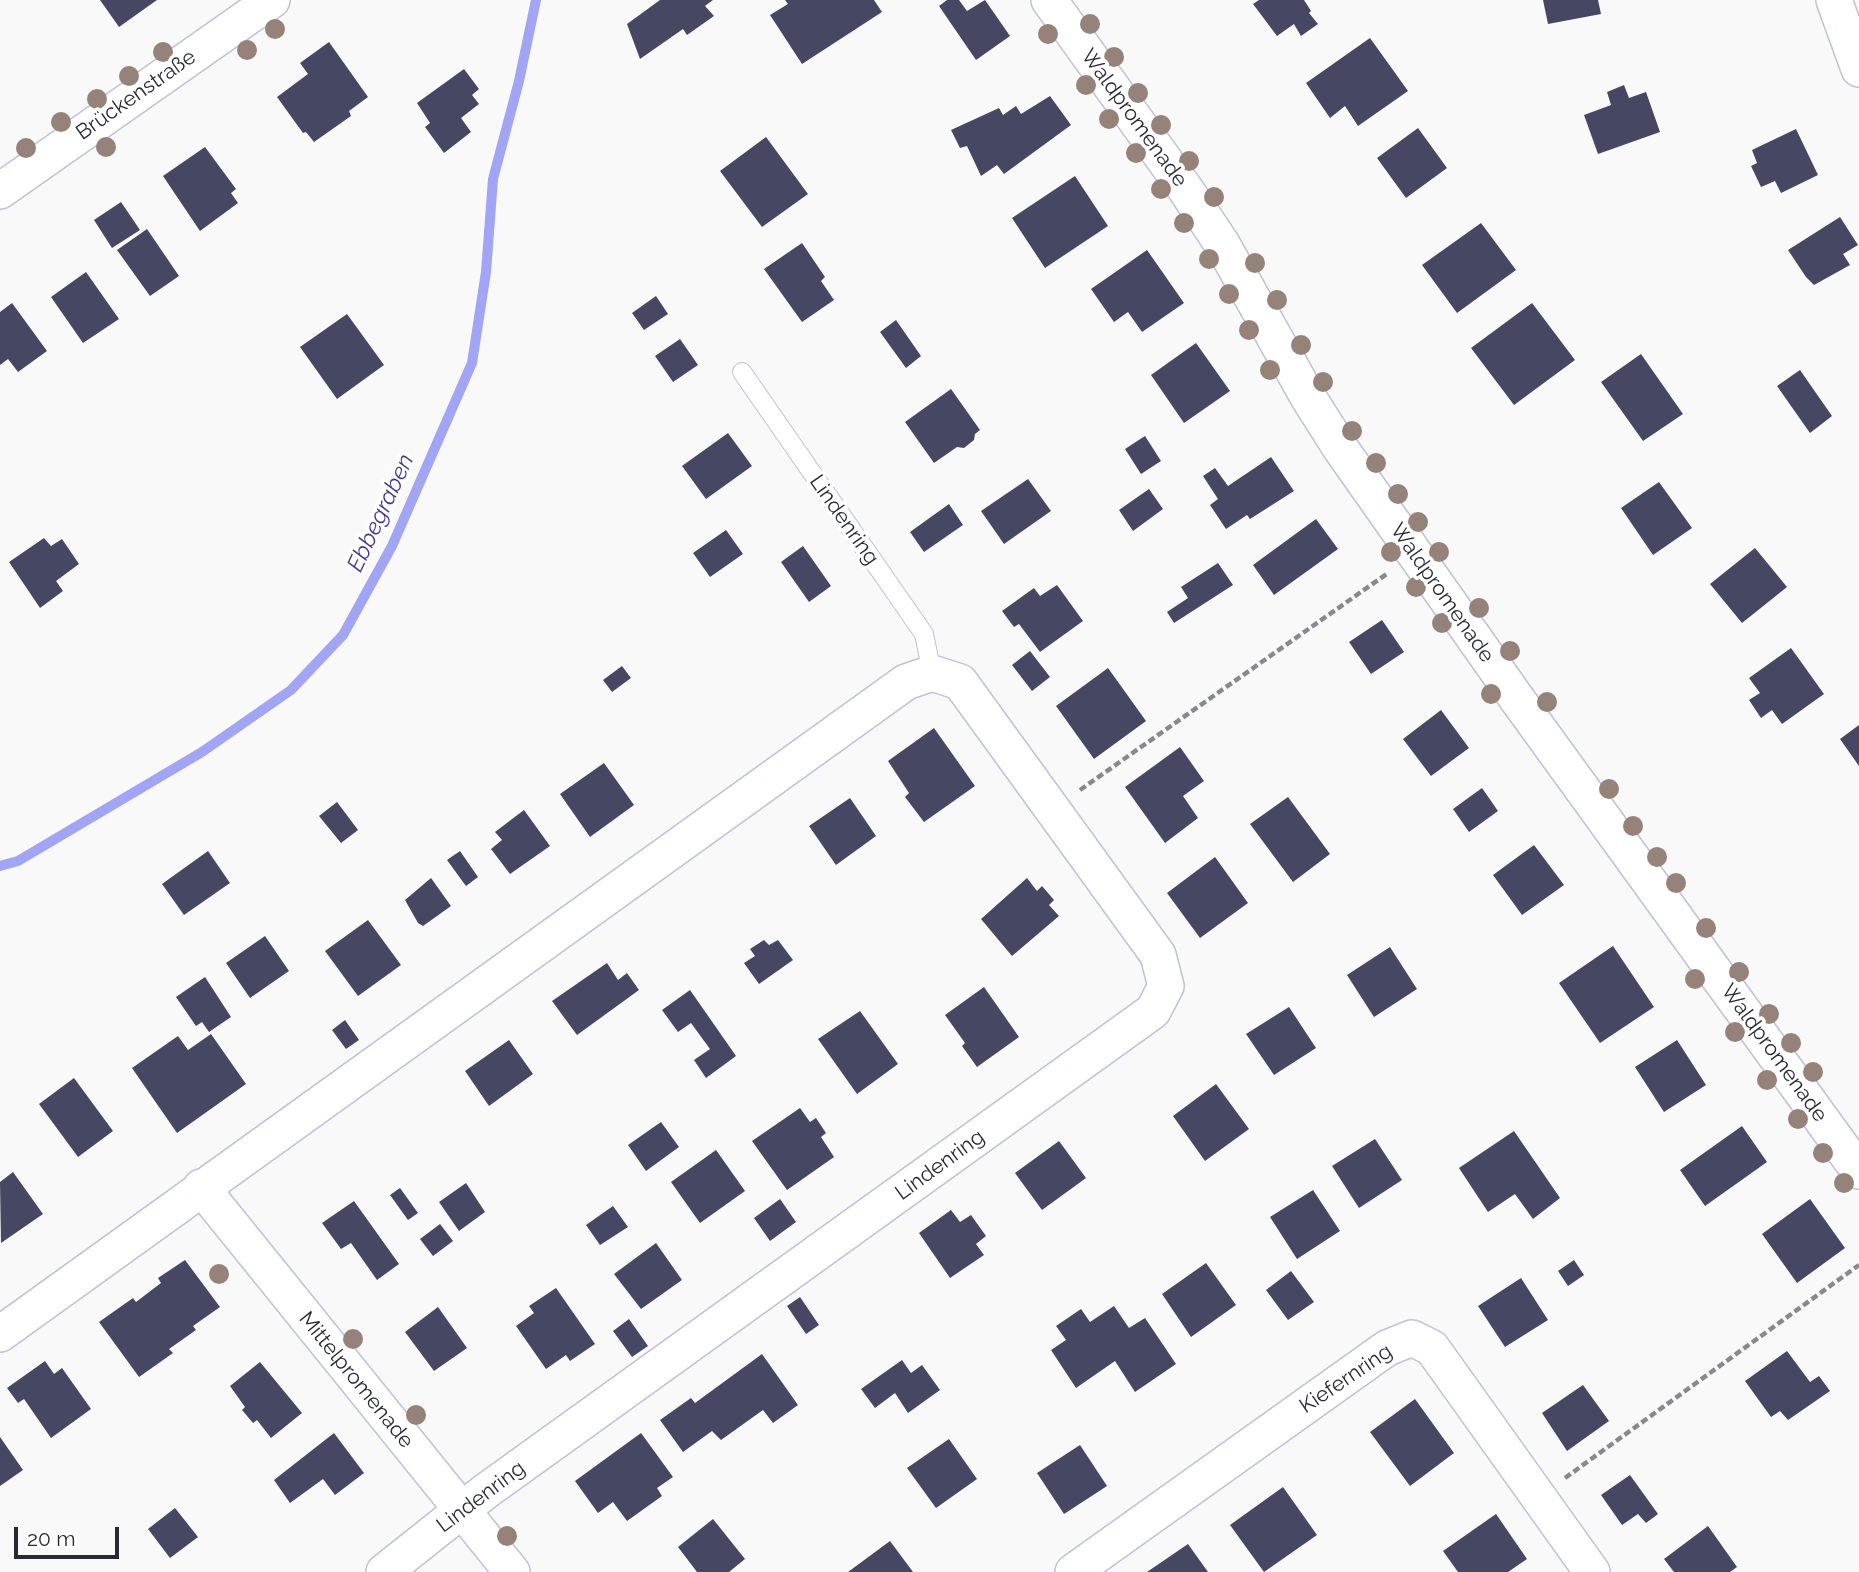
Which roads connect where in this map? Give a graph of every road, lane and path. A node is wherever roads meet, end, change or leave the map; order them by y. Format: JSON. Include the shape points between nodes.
{"nodes":[{"id":1,"x":272,"y":0,"type":"edge"},
{"id":2,"x":1049,"y":0,"type":"edge"},
{"id":3,"x":1834,"y":0,"type":"edge"},
{"id":4,"x":1859,"y":69,"type":"edge"},
{"id":5,"x":0,"y":191,"type":"edge"},
{"id":6,"x":742,"y":372,"type":"dead end"},
{"id":7,"x":1415,"y":554,"type":"junction"},
{"id":8,"x":932,"y":673,"type":"junction"},
{"id":9,"x":1054,"y":808,"type":"junction"},
{"id":10,"x":1859,"y":1171,"type":"edge"},
{"id":11,"x":201,"y":1187,"type":"junction"},
{"id":12,"x":1859,"y":1265,"type":"edge"},
{"id":13,"x":0,"y":1334,"type":"edge"},
{"id":14,"x":1539,"y":1497,"type":"junction"},
{"id":15,"x":461,"y":1511,"type":"junction"},
{"id":16,"x":384,"y":1572,"type":"edge"},
{"id":17,"x":512,"y":1572,"type":"edge"},
{"id":18,"x":1073,"y":1572,"type":"edge"},
{"id":19,"x":1592,"y":1572,"type":"edge"}],
"edges":[{"from":1,"to":5,"type":"street","name":"Brückenstraße"},
{"from":2,"to":7,"type":"street","name":"Waldpromenade","via":[[1197,206],[1322,420]]},
{"from":3,"to":4,"type":"street"},
{"from":6,"to":8,"type":"lane","name":"Lindenring","via":[[924,634]]},
{"from":7,"to":9,"type":"path"},
{"from":7,"to":10,"type":"street","name":"Waldpromenade"},
{"from":8,"to":9,"type":"street","name":"Lindenring","via":[[960,682]]},
{"from":8,"to":11,"type":"street","via":[[906,682]]},
{"from":9,"to":15,"type":"street","name":"Lindenring","via":[[1158,955],[1166,986],[1153,1011]]},
{"from":11,"to":13,"type":"street"},
{"from":11,"to":15,"type":"street","name":"Mittelpromenade"},
{"from":12,"to":14,"type":"path"},
{"from":14,"to":18,"type":"street","name":"Kiefernring","via":[[1432,1348],[1412,1338],[1387,1348]]},
{"from":14,"to":19,"type":"street","name":"Kiefernring"},
{"from":15,"to":16,"type":"street","name":"Lindenring"},
{"from":15,"to":17,"type":"street","name":"Mittelpromenade"}]}
